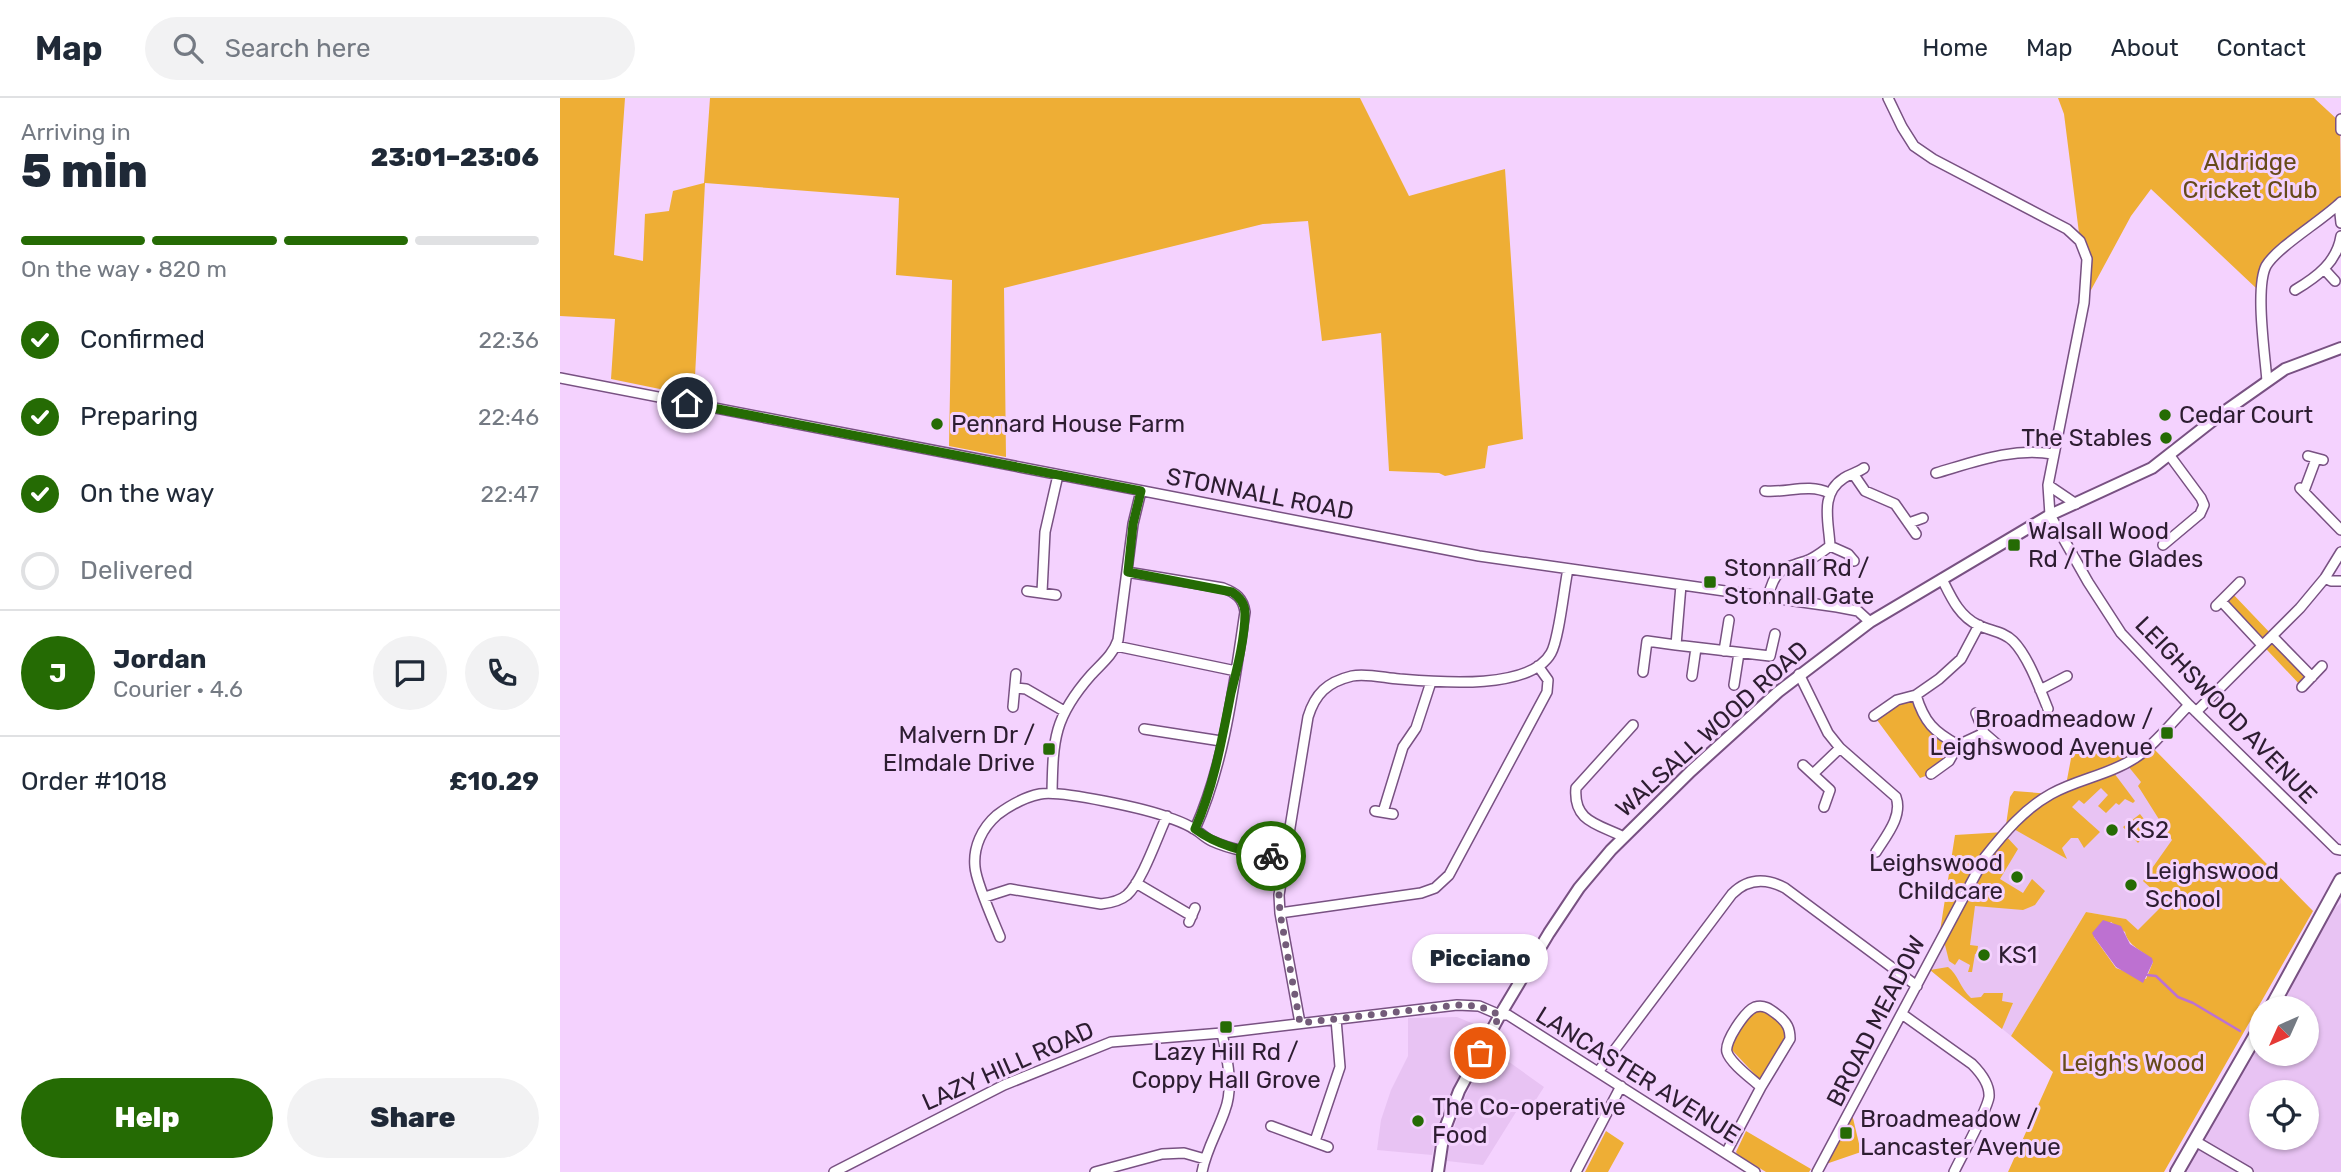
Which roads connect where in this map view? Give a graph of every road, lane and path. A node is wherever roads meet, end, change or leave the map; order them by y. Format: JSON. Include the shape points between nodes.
{"nodes":[{"id":1,"x":1888,"y":98,"type":"edge"},
{"id":2,"x":2341,"y":119,"type":"edge"},
{"id":3,"x":2341,"y":130,"type":"edge"},
{"id":4,"x":2340,"y":203,"type":"edge"},
{"id":5,"x":2341,"y":223,"type":"edge"},
{"id":6,"x":2341,"y":236,"type":"edge"},
{"id":7,"x":2340,"y":251,"type":"edge"},
{"id":8,"x":2324,"y":269,"type":"junction"},
{"id":9,"x":2334,"y":281,"type":"dead end"},
{"id":10,"x":2295,"y":290,"type":"dead end"},
{"id":11,"x":2341,"y":348,"type":"edge"},
{"id":12,"x":560,"y":378,"type":"edge"},
{"id":13,"x":2267,"y":381,"type":"junction"},
{"id":14,"x":2053,"y":454,"type":"junction"},
{"id":15,"x":2170,"y":456,"type":"junction"},
{"id":16,"x":2316,"y":458,"type":"dead end"},
{"id":17,"x":1864,"y":468,"type":"dead end"},
{"id":18,"x":1936,"y":473,"type":"dead end"},
{"id":19,"x":1058,"y":475,"type":"junction"},
{"id":20,"x":1854,"y":475,"type":"junction"},
{"id":21,"x":2048,"y":485,"type":"junction"},
{"id":22,"x":1141,"y":491,"type":"junction"},
{"id":23,"x":1765,"y":491,"type":"dead end"},
{"id":24,"x":1780,"y":492,"type":"junction"},
{"id":25,"x":1829,"y":493,"type":"junction"},
{"id":26,"x":1779,"y":504,"type":"dead end"},
{"id":27,"x":2076,"y":504,"type":"junction"},
{"id":28,"x":2050,"y":515,"type":"junction"},
{"id":29,"x":1923,"y":518,"type":"dead end"},
{"id":30,"x":1909,"y":523,"type":"junction"},
{"id":31,"x":2341,"y":530,"type":"edge"},
{"id":32,"x":1916,"y":534,"type":"dead end"},
{"id":33,"x":2163,"y":545,"type":"dead end"},
{"id":34,"x":1830,"y":546,"type":"junction"},
{"id":35,"x":2341,"y":552,"type":"edge"},
{"id":36,"x":1854,"y":561,"type":"dead end"},
{"id":37,"x":1568,"y":569,"type":"junction"},
{"id":38,"x":1128,"y":572,"type":"junction"},
{"id":39,"x":2325,"y":578,"type":"junction"},
{"id":40,"x":1942,"y":579,"type":"junction"},
{"id":41,"x":2341,"y":581,"type":"edge"},
{"id":42,"x":2240,"y":583,"type":"dead end"},
{"id":43,"x":1681,"y":585,"type":"junction"},
{"id":44,"x":1027,"y":591,"type":"dead end"},
{"id":45,"x":1042,"y":592,"type":"junction"},
{"id":46,"x":1056,"y":595,"type":"dead end"},
{"id":47,"x":1768,"y":598,"type":"junction"},
{"id":48,"x":1729,"y":620,"type":"dead end"},
{"id":49,"x":1870,"y":622,"type":"junction"},
{"id":50,"x":1979,"y":625,"type":"junction"},
{"id":51,"x":1775,"y":634,"type":"dead end"},
{"id":52,"x":2272,"y":636,"type":"junction"},
{"id":53,"x":1676,"y":645,"type":"junction"},
{"id":54,"x":2262,"y":645,"type":"junction"},
{"id":55,"x":1116,"y":646,"type":"junction"},
{"id":56,"x":1696,"y":648,"type":"junction"},
{"id":57,"x":1724,"y":651,"type":"junction"},
{"id":58,"x":1739,"y":653,"type":"junction"},
{"id":59,"x":1538,"y":666,"type":"junction"},
{"id":60,"x":2322,"y":666,"type":"dead end"},
{"id":61,"x":1236,"y":671,"type":"junction"},
{"id":62,"x":1643,"y":671,"type":"dead end"},
{"id":63,"x":1016,"y":674,"type":"dead end"},
{"id":64,"x":1799,"y":674,"type":"junction"},
{"id":65,"x":1692,"y":676,"type":"dead end"},
{"id":66,"x":2067,"y":676,"type":"dead end"},
{"id":67,"x":2312,"y":677,"type":"junction"},
{"id":68,"x":1431,"y":682,"type":"junction"},
{"id":69,"x":1734,"y":685,"type":"dead end"},
{"id":70,"x":2302,"y":687,"type":"dead end"},
{"id":71,"x":1016,"y":688,"type":"junction"},
{"id":72,"x":2040,"y":690,"type":"junction"},
{"id":73,"x":1916,"y":695,"type":"junction"},
{"id":74,"x":2189,"y":705,"type":"junction"},
{"id":75,"x":1013,"y":707,"type":"dead end"},
{"id":76,"x":2048,"y":709,"type":"dead end"},
{"id":77,"x":1064,"y":711,"type":"junction"},
{"id":78,"x":2196,"y":712,"type":"junction"},
{"id":79,"x":1976,"y":713,"type":"dead end"},
{"id":80,"x":1874,"y":716,"type":"dead end"},
{"id":81,"x":1633,"y":725,"type":"dead end"},
{"id":82,"x":1150,"y":727,"type":"dead end"},
{"id":83,"x":1613,"y":731,"type":"dead end"},
{"id":84,"x":1984,"y":733,"type":"junction"},
{"id":85,"x":1621,"y":738,"type":"junction"},
{"id":86,"x":1222,"y":741,"type":"junction"},
{"id":87,"x":1958,"y":745,"type":"junction"},
{"id":88,"x":1999,"y":746,"type":"dead end"},
{"id":89,"x":1840,"y":747,"type":"junction"},
{"id":90,"x":1803,"y":765,"type":"dead end"},
{"id":91,"x":1814,"y":773,"type":"junction"},
{"id":92,"x":1931,"y":774,"type":"dead end"},
{"id":93,"x":1052,"y":793,"type":"junction"},
{"id":94,"x":1824,"y":807,"type":"dead end"},
{"id":95,"x":1384,"y":813,"type":"dead end"},
{"id":96,"x":1167,"y":816,"type":"junction"},
{"id":97,"x":1195,"y":829,"type":"junction"},
{"id":98,"x":1624,"y":837,"type":"junction"},
{"id":99,"x":2341,"y":850,"type":"edge"},
{"id":100,"x":1876,"y":852,"type":"dead end"},
{"id":101,"x":1284,"y":858,"type":"junction"},
{"id":102,"x":2341,"y":880,"type":"edge"},
{"id":103,"x":1136,"y":883,"type":"junction"},
{"id":104,"x":985,"y":897,"type":"junction"},
{"id":105,"x":2337,"y":899,"type":"edge"},
{"id":106,"x":1280,"y":913,"type":"junction"},
{"id":107,"x":1192,"y":915,"type":"dead end"},
{"id":108,"x":1000,"y":937,"type":"dead end"},
{"id":109,"x":1917,"y":986,"type":"junction"},
{"id":110,"x":2278,"y":996,"type":"edge"},
{"id":111,"x":1902,"y":1014,"type":"junction"},
{"id":112,"x":1500,"y":1015,"type":"junction"},
{"id":113,"x":1336,"y":1019,"type":"junction"},
{"id":114,"x":1300,"y":1023,"type":"junction"},
{"id":115,"x":1222,"y":1033,"type":"junction"},
{"id":116,"x":2249,"y":1047,"type":"edge"},
{"id":117,"x":1598,"y":1072,"type":"junction"},
{"id":118,"x":1621,"y":1086,"type":"junction"},
{"id":119,"x":1761,"y":1087,"type":"junction"},
{"id":120,"x":1271,"y":1126,"type":"dead end"},
{"id":121,"x":1315,"y":1141,"type":"junction"},
{"id":122,"x":2195,"y":1142,"type":"junction"},
{"id":123,"x":1328,"y":1147,"type":"dead end"},
{"id":124,"x":1726,"y":1153,"type":"junction"},
{"id":125,"x":1205,"y":1159,"type":"junction"},
{"id":126,"x":834,"y":1172,"type":"edge"},
{"id":127,"x":1095,"y":1172,"type":"edge"},
{"id":128,"x":1202,"y":1172,"type":"edge"},
{"id":129,"x":1438,"y":1172,"type":"edge"},
{"id":130,"x":1576,"y":1172,"type":"edge"},
{"id":131,"x":1755,"y":1172,"type":"edge"},
{"id":132,"x":1817,"y":1172,"type":"edge"},
{"id":133,"x":1954,"y":1172,"type":"edge"},
{"id":134,"x":2177,"y":1172,"type":"edge"},
{"id":135,"x":2248,"y":1172,"type":"edge"}],
"edges":[{"from":1,"to":14,"type":"street","via":[[1914,146],[2067,229],[2080,241],[2087,259],[2084,303]]},
{"from":2,"to":3,"type":"street"},
{"from":4,"to":5,"type":"street"},
{"from":4,"to":13,"type":"street","via":[[2266,267],[2262,298]]},
{"from":6,"to":7,"type":"street"},
{"from":7,"to":8,"type":"street"},
{"from":8,"to":9,"type":"street"},
{"from":8,"to":10,"type":"street"},
{"from":11,"to":13,"type":"street","name":"WALSALL WOOD ROAD","via":[[2285,369]]},
{"from":12,"to":19,"type":"street","name":"STONNALL ROAD"},
{"from":13,"to":15,"type":"street","name":"WALSALL WOOD ROAD"},
{"from":14,"to":18,"type":"street","via":[[2017,453]]},
{"from":14,"to":21,"type":"street"},
{"from":15,"to":27,"type":"street","name":"WALSALL WOOD ROAD"},
{"from":15,"to":33,"type":"street","via":[[2204,505],[2200,514]]},
{"from":16,"to":31,"type":"street","via":[[2302,490]]},
{"from":17,"to":20,"type":"street"},
{"from":19,"to":22,"type":"street","name":"STONNALL ROAD"},
{"from":19,"to":45,"type":"street","via":[[1045,532]]},
{"from":20,"to":25,"type":"street","via":[[1845,477]]},
{"from":20,"to":30,"type":"street","via":[[1865,491],[1895,504]]},
{"from":21,"to":27,"type":"street"},
{"from":21,"to":28,"type":"street"},
{"from":22,"to":37,"type":"street","name":"STONNALL ROAD"},
{"from":22,"to":38,"type":"street"},
{"from":23,"to":24,"type":"street"},
{"from":24,"to":25,"type":"street","via":[[1817,487]]},
{"from":24,"to":26,"type":"street"},
{"from":25,"to":34,"type":"street"},
{"from":27,"to":28,"type":"street","name":"WALSALL WOOD ROAD"},
{"from":28,"to":40,"type":"street","name":"WALSALL WOOD ROAD"},
{"from":28,"to":74,"type":"street","name":"LEIGHSWOOD AVENUE","via":[[2121,633]]},
{"from":29,"to":30,"type":"street"},
{"from":30,"to":32,"type":"street"},
{"from":34,"to":36,"type":"street"},
{"from":34,"to":47,"type":"street","via":[[1818,556],[1780,571]]},
{"from":35,"to":39,"type":"street"},
{"from":37,"to":43,"type":"street","name":"STONNALL ROAD"},
{"from":37,"to":59,"type":"street","via":[[1552,652]]},
{"from":38,"to":55,"type":"street"},
{"from":38,"to":61,"type":"street","via":[[1223,589],[1240,597],[1245,612]]},
{"from":39,"to":41,"type":"street"},
{"from":39,"to":52,"type":"street"},
{"from":40,"to":49,"type":"street","name":"WALSALL WOOD ROAD"},
{"from":40,"to":50,"type":"street","via":[[1959,611]]},
{"from":42,"to":54,"type":"street","via":[[2218,603]]},
{"from":43,"to":47,"type":"street","name":"STONNALL ROAD"},
{"from":43,"to":53,"type":"street"},
{"from":44,"to":45,"type":"street"},
{"from":45,"to":46,"type":"street"},
{"from":47,"to":49,"type":"street","name":"STONNALL ROAD","via":[[1858,611]]},
{"from":48,"to":57,"type":"street"},
{"from":49,"to":64,"type":"street","name":"WALSALL WOOD ROAD"},
{"from":50,"to":72,"type":"street","via":[[2012,641]]},
{"from":50,"to":73,"type":"street","via":[[1961,659]]},
{"from":51,"to":58,"type":"street","via":[[1770,656]]},
{"from":52,"to":54,"type":"street"},
{"from":52,"to":67,"type":"street"},
{"from":53,"to":56,"type":"street"},
{"from":53,"to":62,"type":"street","via":[[1647,642]]},
{"from":54,"to":78,"type":"street"},
{"from":55,"to":61,"type":"street"},
{"from":55,"to":77,"type":"street"},
{"from":56,"to":57,"type":"street"},
{"from":56,"to":65,"type":"street"},
{"from":57,"to":58,"type":"street"},
{"from":58,"to":69,"type":"street"},
{"from":59,"to":68,"type":"street","via":[[1510,678]]},
{"from":59,"to":106,"type":"street","via":[[1548,680],[1547,692],[1449,875],[1421,893]]},
{"from":60,"to":67,"type":"street"},
{"from":61,"to":86,"type":"street"},
{"from":63,"to":71,"type":"street"},
{"from":64,"to":89,"type":"street","via":[[1828,733]]},
{"from":64,"to":98,"type":"street","name":"WALSALL WOOD ROAD"},
{"from":66,"to":72,"type":"street"},
{"from":67,"to":70,"type":"street"},
{"from":68,"to":95,"type":"street","via":[[1416,728],[1403,747]]},
{"from":68,"to":101,"type":"street","via":[[1355,676],[1337,681],[1313,700]]},
{"from":71,"to":75,"type":"street"},
{"from":71,"to":77,"type":"street"},
{"from":72,"to":76,"type":"street"},
{"from":73,"to":80,"type":"street","via":[[1896,700]]},
{"from":73,"to":87,"type":"street","via":[[1932,728]]},
{"from":74,"to":78,"type":"street","name":"LEIGHSWOOD AVENUE"},
{"from":74,"to":109,"type":"street","name":"BROAD MEADOW","via":[[2138,755],[2118,768],[2051,794],[2005,832],[1985,857]]},
{"from":77,"to":93,"type":"street","via":[[1055,737]]},
{"from":78,"to":99,"type":"street","name":"LEIGHSWOOD AVENUE"},
{"from":79,"to":84,"type":"street"},
{"from":81,"to":85,"type":"street"},
{"from":82,"to":86,"type":"street"},
{"from":83,"to":85,"type":"street"},
{"from":84,"to":87,"type":"street"},
{"from":84,"to":88,"type":"street"},
{"from":85,"to":98,"type":"street","via":[[1576,788],[1574,802],[1581,816]]},
{"from":86,"to":97,"type":"street","via":[[1208,800]]},
{"from":87,"to":92,"type":"street","via":[[1949,761]]},
{"from":89,"to":91,"type":"street"},
{"from":89,"to":100,"type":"street","via":[[1896,797],[1895,820]]},
{"from":90,"to":91,"type":"street"},
{"from":91,"to":94,"type":"street","via":[[1830,790]]},
{"from":93,"to":96,"type":"street"},
{"from":93,"to":104,"type":"street","via":[[1012,806],[980,836],[975,869]]},
{"from":96,"to":97,"type":"street"},
{"from":96,"to":103,"type":"street"},
{"from":97,"to":101,"type":"street","via":[[1230,847]]},
{"from":98,"to":112,"type":"street","name":"WALSALL WOOD ROAD","via":[[1579,888]]},
{"from":101,"to":106,"type":"street"},
{"from":102,"to":105,"type":"main road"},
{"from":103,"to":104,"type":"street","via":[[1126,896],[1101,904],[1010,889]]},
{"from":103,"to":107,"type":"street"},
{"from":104,"to":108,"type":"street"},
{"from":105,"to":110,"type":"main road"},
{"from":106,"to":114,"type":"street"},
{"from":109,"to":111,"type":"street","name":"BROAD MEADOW"},
{"from":109,"to":117,"type":"street","via":[[1785,888],[1755,881],[1732,894]]},
{"from":111,"to":132,"type":"street","name":"BROAD MEADOW"},
{"from":111,"to":133,"type":"street","via":[[1972,1064],[1988,1088],[1988,1102]]},
{"from":112,"to":113,"type":"street","name":"LAZY HILL ROAD","via":[[1479,1006],[1457,1005]]},
{"from":112,"to":117,"type":"street","name":"LANCASTER AVENUE","via":[[1508,1015]]},
{"from":112,"to":129,"type":"street","name":"WALSALL WOOD ROAD","via":[[1459,1091],[1444,1131]]},
{"from":113,"to":114,"type":"street","name":"LAZY HILL ROAD"},
{"from":113,"to":121,"type":"street","via":[[1340,1067]]},
{"from":114,"to":115,"type":"street","name":"LAZY HILL ROAD"},
{"from":115,"to":125,"type":"street","via":[[1229,1087]]},
{"from":115,"to":126,"type":"street","name":"LAZY HILL ROAD","via":[[1111,1042],[1004,1085]]},
{"from":116,"to":122,"type":"main road"},
{"from":117,"to":118,"type":"street","name":"LANCASTER AVENUE"},
{"from":118,"to":124,"type":"street","name":"LANCASTER AVENUE"},
{"from":118,"to":130,"type":"street"},
{"from":119,"to":119,"type":"street","via":[[1790,1039],[1790,1031],[1768,1007],[1757,1006],[1749,1010],[1727,1042],[1727,1051]]},
{"from":119,"to":124,"type":"street"},
{"from":120,"to":121,"type":"street"},
{"from":121,"to":123,"type":"street"},
{"from":122,"to":134,"type":"main road"},
{"from":122,"to":135,"type":"street"},
{"from":124,"to":131,"type":"street","name":"LANCASTER AVENUE"},
{"from":125,"to":127,"type":"street","via":[[1184,1153],[1162,1154]]},
{"from":125,"to":128,"type":"street"}]}
